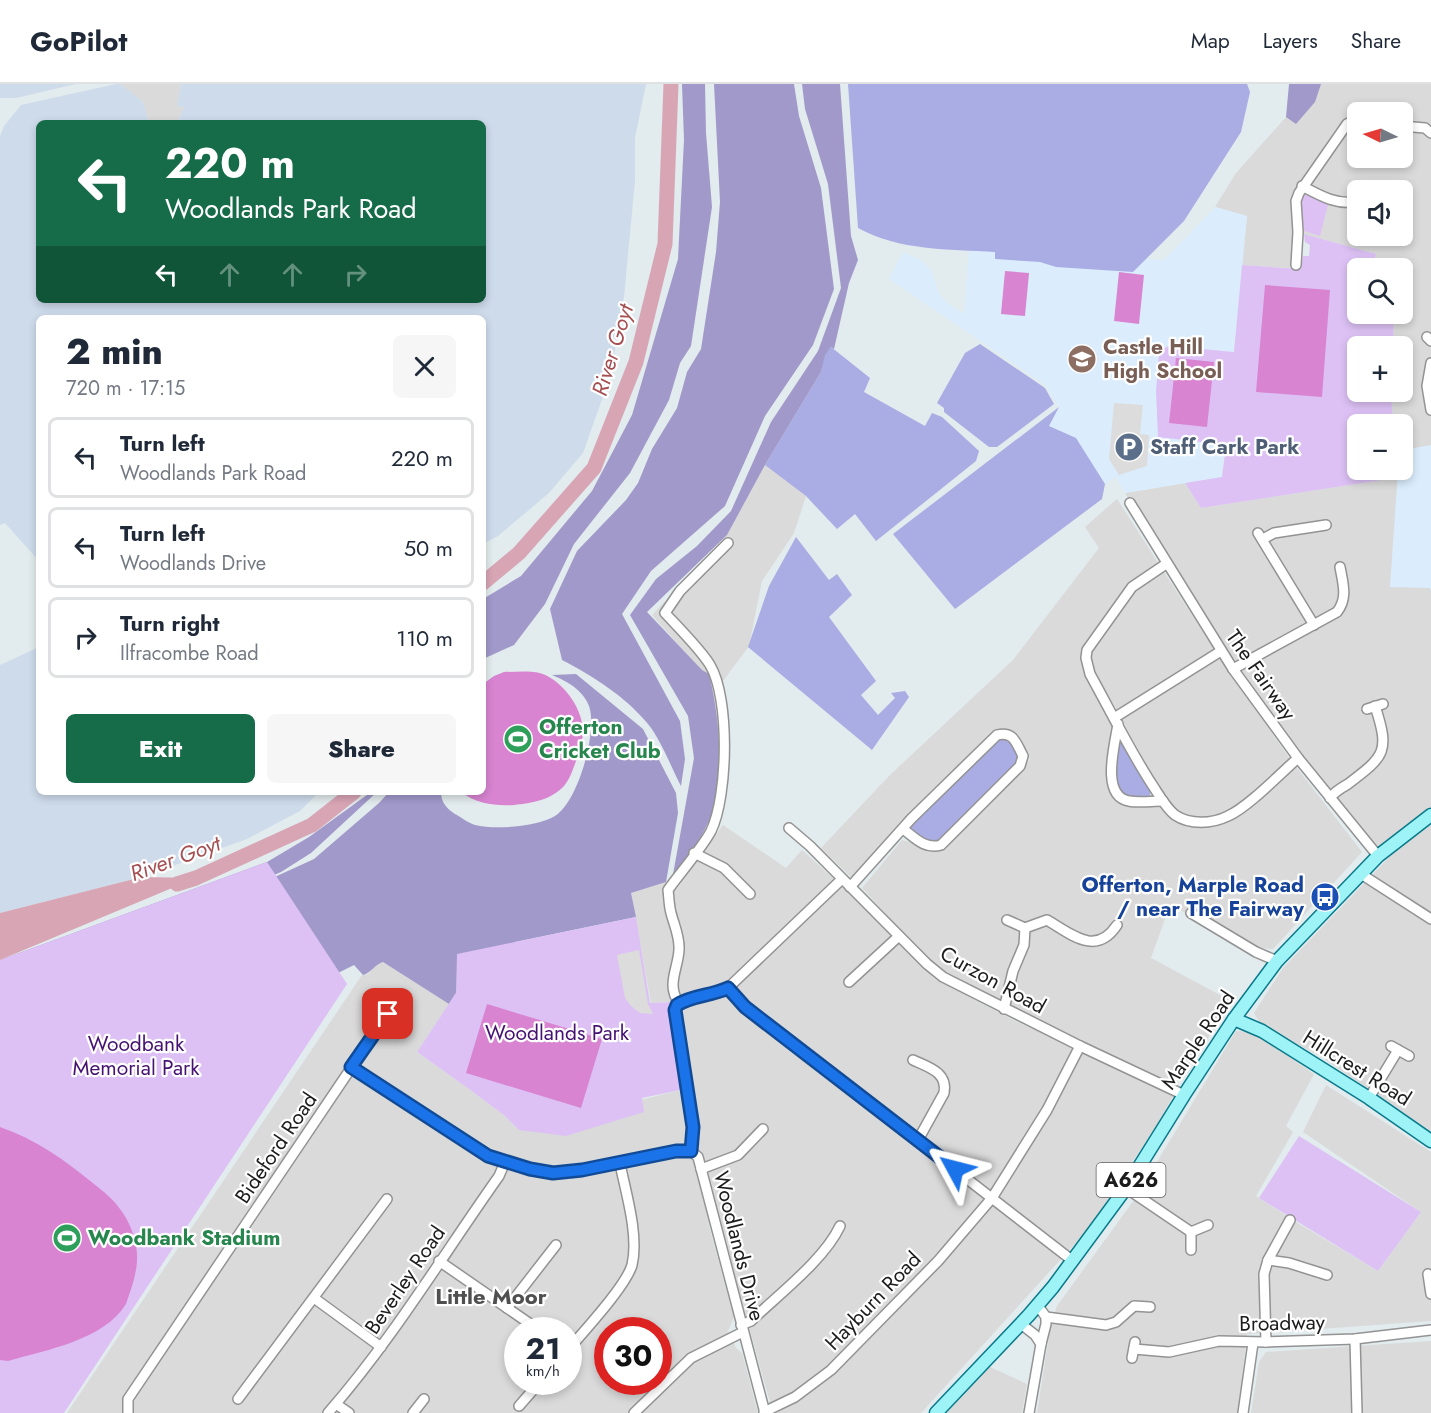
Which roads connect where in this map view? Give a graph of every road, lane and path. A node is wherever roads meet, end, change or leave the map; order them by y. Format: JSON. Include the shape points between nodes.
{"nodes":[{"id":1,"x":1347,"y":124,"type":"edge"},
{"id":2,"x":1413,"y":127,"type":"edge"},
{"id":3,"x":1431,"y":133,"type":"edge"},
{"id":4,"x":1302,"y":186,"type":"junction"},
{"id":5,"x":1347,"y":204,"type":"edge"},
{"id":6,"x":1296,"y":265,"type":"dead end"},
{"id":7,"x":1431,"y":363,"type":"edge"},
{"id":8,"x":1431,"y":405,"type":"edge"},
{"id":9,"x":1130,"y":503,"type":"dead end"},
{"id":10,"x":1319,"y":524,"type":"dead end"},
{"id":11,"x":728,"y":543,"type":"dead end"},
{"id":12,"x":1166,"y":564,"type":"junction"},
{"id":13,"x":1340,"y":567,"type":"dead end"},
{"id":14,"x":1314,"y":625,"type":"junction"},
{"id":15,"x":1221,"y":651,"type":"junction"},
{"id":16,"x":1233,"y":669,"type":"junction"},
{"id":17,"x":1375,"y":706,"type":"dead end"},
{"id":18,"x":1116,"y":721,"type":"junction"},
{"id":19,"x":1298,"y":758,"type":"junction"},
{"id":20,"x":1330,"y":798,"type":"junction"},
{"id":21,"x":1163,"y":801,"type":"junction"},
{"id":22,"x":1431,"y":815,"type":"edge"},
{"id":23,"x":789,"y":828,"type":"dead end"},
{"id":24,"x":903,"y":829,"type":"junction"},
{"id":25,"x":694,"y":853,"type":"junction"},
{"id":26,"x":1378,"y":856,"type":"junction"},
{"id":27,"x":1361,"y":874,"type":"junction"},
{"id":28,"x":842,"y":879,"type":"junction"},
{"id":29,"x":850,"y":887,"type":"junction"},
{"id":30,"x":750,"y":894,"type":"dead end"},
{"id":31,"x":1191,"y":913,"type":"dead end"},
{"id":32,"x":1007,"y":920,"type":"dead end"},
{"id":33,"x":1431,"y":920,"type":"edge"},
{"id":34,"x":1118,"y":926,"type":"dead end"},
{"id":35,"x":1025,"y":928,"type":"junction"},
{"id":36,"x":899,"y":936,"type":"junction"},
{"id":37,"x":1277,"y":961,"type":"junction"},
{"id":38,"x":849,"y":982,"type":"dead end"},
{"id":39,"x":728,"y":988,"type":"junction"},
{"id":40,"x":399,"y":997,"type":"dead end"},
{"id":41,"x":679,"y":1003,"type":"junction"},
{"id":42,"x":1004,"y":1009,"type":"junction"},
{"id":43,"x":1238,"y":1014,"type":"junction"},
{"id":44,"x":1080,"y":1046,"type":"junction"},
{"id":45,"x":1409,"y":1056,"type":"dead end"},
{"id":46,"x":913,"y":1060,"type":"dead end"},
{"id":47,"x":351,"y":1067,"type":"junction"},
{"id":48,"x":1184,"y":1095,"type":"junction"},
{"id":49,"x":1369,"y":1098,"type":"junction"},
{"id":50,"x":763,"y":1129,"type":"dead end"},
{"id":51,"x":918,"y":1140,"type":"junction"},
{"id":52,"x":1431,"y":1141,"type":"edge"},
{"id":53,"x":691,"y":1151,"type":"junction"},
{"id":54,"x":505,"y":1162,"type":"junction"},
{"id":55,"x":620,"y":1164,"type":"junction"},
{"id":56,"x":701,"y":1169,"type":"junction"},
{"id":57,"x":1126,"y":1188,"type":"junction"},
{"id":58,"x":992,"y":1198,"type":"junction"},
{"id":59,"x":387,"y":1199,"type":"dead end"},
{"id":60,"x":1290,"y":1220,"type":"dead end"},
{"id":61,"x":1208,"y":1225,"type":"dead end"},
{"id":62,"x":840,"y":1226,"type":"dead end"},
{"id":63,"x":1191,"y":1232,"type":"junction"},
{"id":64,"x":556,"y":1245,"type":"dead end"},
{"id":65,"x":1191,"y":1250,"type":"dead end"},
{"id":66,"x":1073,"y":1260,"type":"junction"},
{"id":67,"x":1268,"y":1260,"type":"junction"},
{"id":68,"x":439,"y":1261,"type":"junction"},
{"id":69,"x":1426,"y":1272,"type":"edge"},
{"id":70,"x":1327,"y":1275,"type":"dead end"},
{"id":71,"x":1431,"y":1294,"type":"edge"},
{"id":72,"x":314,"y":1298,"type":"junction"},
{"id":73,"x":1149,"y":1307,"type":"dead end"},
{"id":74,"x":507,"y":1308,"type":"junction"},
{"id":75,"x":1029,"y":1315,"type":"junction"},
{"id":76,"x":520,"y":1317,"type":"edge"},
{"id":77,"x":1046,"y":1317,"type":"junction"},
{"id":78,"x":742,"y":1328,"type":"junction"},
{"id":79,"x":1431,"y":1330,"type":"edge"},
{"id":80,"x":582,"y":1333,"type":"edge"},
{"id":81,"x":1355,"y":1339,"type":"junction"},
{"id":82,"x":1253,"y":1342,"type":"junction"},
{"id":83,"x":1266,"y":1342,"type":"junction"},
{"id":84,"x":1041,"y":1344,"type":"junction"},
{"id":85,"x":381,"y":1347,"type":"junction"},
{"id":86,"x":1134,"y":1350,"type":"dead end"},
{"id":87,"x":529,"y":1395,"type":"edge"},
{"id":88,"x":238,"y":1399,"type":"dead end"},
{"id":89,"x":424,"y":1399,"type":"dead end"},
{"id":90,"x":336,"y":1404,"type":"junction"},
{"id":91,"x":519,"y":1406,"type":"dead end"},
{"id":92,"x":127,"y":1412,"type":"edge"},
{"id":93,"x":765,"y":1412,"type":"edge"},
{"id":94,"x":328,"y":1413,"type":"edge"},
{"id":95,"x":349,"y":1413,"type":"edge"},
{"id":96,"x":413,"y":1413,"type":"edge"},
{"id":97,"x":634,"y":1413,"type":"edge"},
{"id":98,"x":936,"y":1413,"type":"edge"},
{"id":99,"x":1029,"y":1413,"type":"edge"},
{"id":100,"x":1243,"y":1413,"type":"edge"},
{"id":101,"x":1357,"y":1413,"type":"edge"}],
"edges":[{"from":1,"to":4,"type":"street"},
{"from":2,"to":3,"type":"street"},
{"from":4,"to":5,"type":"street","via":[[1329,200]]},
{"from":4,"to":6,"type":"street","via":[[1296,201]]},
{"from":7,"to":8,"type":"street","via":[[1427,386]]},
{"from":9,"to":12,"type":"street","name":"The Fairway"},
{"from":10,"to":14,"type":"street","via":[[1261,536]]},
{"from":11,"to":25,"type":"street","name":"Woodlands Drive","via":[[680,591],[665,613],[711,665],[719,692],[726,750],[722,792],[711,831]]},
{"from":12,"to":15,"type":"street","name":"The Fairway"},
{"from":12,"to":18,"type":"street","via":[[1132,587],[1087,650],[1087,666]]},
{"from":13,"to":14,"type":"street","via":[[1346,580],[1340,608]]},
{"from":14,"to":16,"type":"street"},
{"from":15,"to":16,"type":"street","name":"The Fairway"},
{"from":15,"to":18,"type":"street"},
{"from":16,"to":19,"type":"street","name":"The Fairway"},
{"from":17,"to":20,"type":"street","via":[[1384,740],[1380,754],[1372,766]]},
{"from":18,"to":21,"type":"street"},
{"from":18,"to":21,"type":"street","via":[[1111,780],[1114,791],[1130,801]]},
{"from":19,"to":20,"type":"street","name":"The Fairway"},
{"from":19,"to":21,"type":"street","via":[[1236,812],[1217,820],[1184,819],[1173,814]]},
{"from":20,"to":26,"type":"street","name":"The Fairway"},
{"from":22,"to":26,"type":"main road","name":"Marple Road","number":"A626"},
{"from":23,"to":28,"type":"street","name":"Curzon Road"},
{"from":24,"to":24,"type":"street","via":[[997,735],[1012,736],[1023,756],[1020,766],[941,845],[927,846]]},
{"from":24,"to":29,"type":"street"},
{"from":25,"to":30,"type":"street","via":[[724,868]]},
{"from":25,"to":41,"type":"street","name":"Woodlands Drive","via":[[668,890],[679,942],[672,983]]},
{"from":26,"to":27,"type":"main road","name":"Marple Road","number":"A626"},
{"from":27,"to":33,"type":"street"},
{"from":27,"to":37,"type":"main road","name":"Marple Road","number":"A626"},
{"from":28,"to":29,"type":"street","name":"Curzon Road"},
{"from":28,"to":39,"type":"street"},
{"from":29,"to":36,"type":"street","name":"Curzon Road"},
{"from":31,"to":37,"type":"street"},
{"from":32,"to":35,"type":"street"},
{"from":34,"to":35,"type":"street","via":[[1111,935],[1088,943],[1047,920]]},
{"from":35,"to":42,"type":"street","via":[[1024,945]]},
{"from":36,"to":38,"type":"street"},
{"from":36,"to":42,"type":"street","name":"Curzon Road","via":[[944,977]]},
{"from":37,"to":43,"type":"main road","name":"Marple Road","number":"A626"},
{"from":39,"to":41,"type":"street"},
{"from":39,"to":51,"type":"street","via":[[745,1007]]},
{"from":40,"to":47,"type":"street","name":"Bideford Road"},
{"from":41,"to":53,"type":"street","name":"Woodlands Drive","via":[[675,1014],[693,1127]]},
{"from":42,"to":44,"type":"street","name":"Curzon Road"},
{"from":43,"to":48,"type":"main road","name":"Marple Road","number":"A626"},
{"from":43,"to":49,"type":"main road","name":"Hillcrest Road"},
{"from":44,"to":48,"type":"street","name":"Curzon Road"},
{"from":44,"to":58,"type":"street","name":"Hayburn Road","via":[[1047,1110]]},
{"from":45,"to":49,"type":"street","via":[[1395,1048]]},
{"from":46,"to":51,"type":"street","via":[[938,1072],[945,1086]]},
{"from":47,"to":54,"type":"street","via":[[488,1156]]},
{"from":47,"to":92,"type":"street","name":"Bideford Road","via":[[128,1399]]},
{"from":48,"to":57,"type":"main road","name":"Marple Road","number":"A626"},
{"from":49,"to":52,"type":"main road","name":"Hillcrest Road"},
{"from":50,"to":56,"type":"street","via":[[738,1155]]},
{"from":51,"to":58,"type":"street"},
{"from":53,"to":55,"type":"street"},
{"from":53,"to":56,"type":"street","name":"Woodlands Drive","via":[[698,1157]]},
{"from":54,"to":55,"type":"street","via":[[553,1173]]},
{"from":54,"to":68,"type":"street","name":"Beverley Road"},
{"from":55,"to":80,"type":"street","via":[[632,1230],[632,1265],[626,1279]]},
{"from":56,"to":78,"type":"street","name":"Woodlands Drive"},
{"from":57,"to":63,"type":"street"},
{"from":57,"to":66,"type":"main road","name":"Marple Road","number":"A626"},
{"from":58,"to":66,"type":"street"},
{"from":58,"to":93,"type":"street","name":"Hayburn Road","via":[[938,1261],[831,1370],[795,1397]]},
{"from":59,"to":72,"type":"street"},
{"from":60,"to":67,"type":"street"},
{"from":61,"to":63,"type":"street"},
{"from":62,"to":78,"type":"street","via":[[833,1241]]},
{"from":63,"to":65,"type":"street"},
{"from":64,"to":74,"type":"street"},
{"from":66,"to":75,"type":"main road","name":"Marple Road","number":"A626"},
{"from":67,"to":70,"type":"street"},
{"from":67,"to":83,"type":"street","via":[[1263,1282]]},
{"from":68,"to":74,"type":"street"},
{"from":68,"to":85,"type":"street","name":"Beverley Road"},
{"from":69,"to":71,"type":"street"},
{"from":72,"to":85,"type":"street"},
{"from":72,"to":88,"type":"street"},
{"from":73,"to":77,"type":"street","via":[[1134,1306],[1116,1322],[1106,1325]]},
{"from":74,"to":76,"type":"street"},
{"from":75,"to":77,"type":"street"},
{"from":75,"to":84,"type":"street"},
{"from":75,"to":98,"type":"main road","number":"A626"},
{"from":77,"to":84,"type":"street"},
{"from":78,"to":93,"type":"street","name":"Woodlands Drive"},
{"from":78,"to":97,"type":"street","via":[[691,1358]]},
{"from":79,"to":81,"type":"street","name":"Broadway"},
{"from":81,"to":83,"type":"street","name":"Broadway"},
{"from":81,"to":101,"type":"street"},
{"from":82,"to":83,"type":"street","name":"Broadway"},
{"from":82,"to":86,"type":"street","name":"Broadway","via":[[1219,1341],[1169,1352]]},
{"from":82,"to":100,"type":"street"},
{"from":84,"to":99,"type":"street"},
{"from":85,"to":90,"type":"street","name":"Beverley Road"},
{"from":87,"to":91,"type":"street"},
{"from":89,"to":96,"type":"street"},
{"from":90,"to":94,"type":"street","name":"Beverley Road"},
{"from":90,"to":95,"type":"street"}]}
